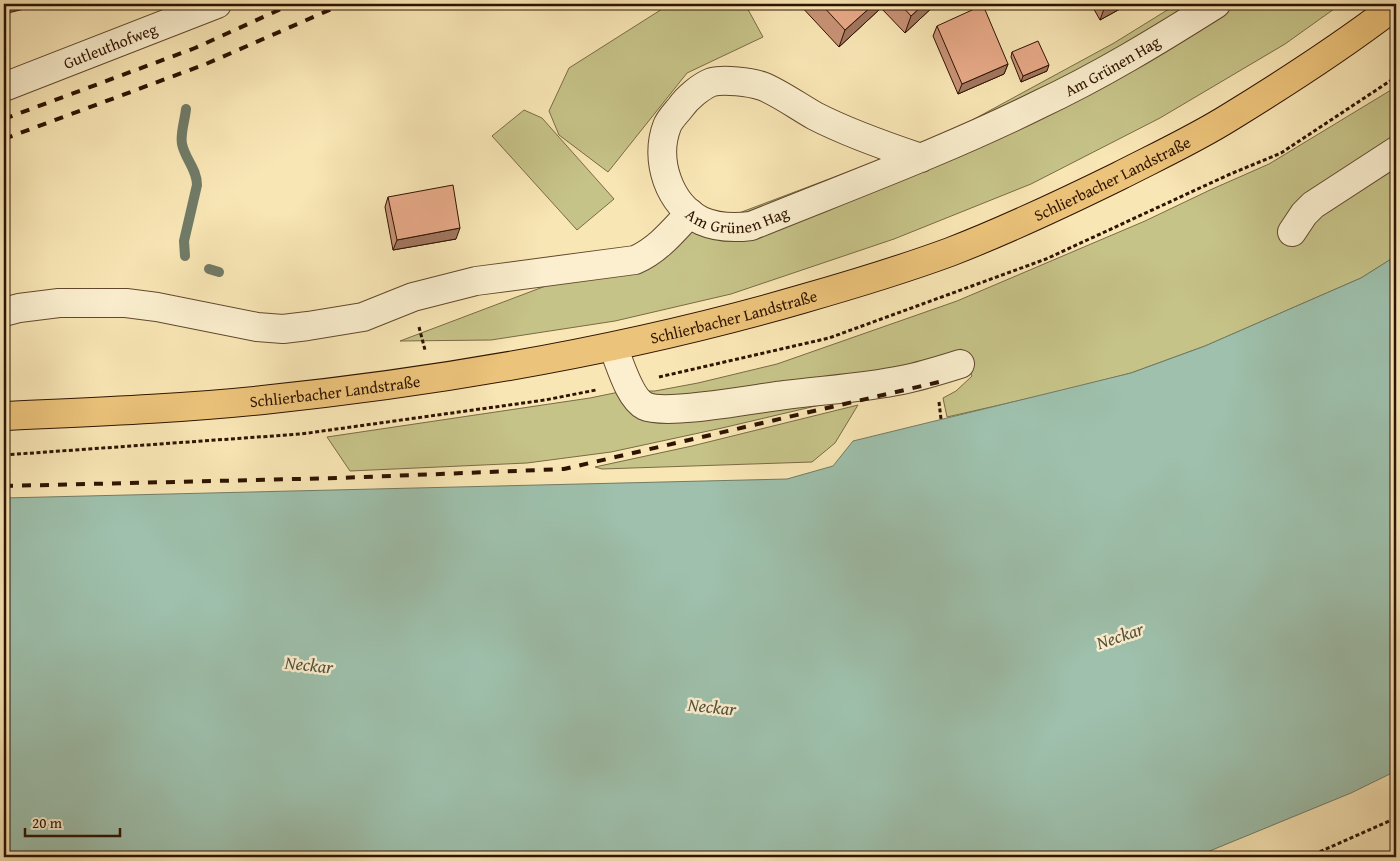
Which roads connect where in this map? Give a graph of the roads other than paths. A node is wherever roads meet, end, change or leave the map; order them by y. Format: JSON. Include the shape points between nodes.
{"nodes":[{"id":1,"x":217,"y":4,"type":"edge"},
{"id":2,"x":1216,"y":4,"type":"edge"},
{"id":3,"x":1396,"y":5,"type":"edge"},
{"id":4,"x":4,"y":87,"type":"edge"},
{"id":5,"x":1396,"y":151,"type":"edge"},
{"id":6,"x":921,"y":158,"type":"junction"},
{"id":7,"x":690,"y":213,"type":"junction"},
{"id":8,"x":1292,"y":232,"type":"dead end"},
{"id":9,"x":4,"y":312,"type":"edge"},
{"id":10,"x":613,"y":347,"type":"junction"},
{"id":11,"x":960,"y":364,"type":"dead end"},
{"id":12,"x":4,"y":416,"type":"edge"}],
"edges":[{"from":1,"to":4,"type":"street","name":"Gutleuthofweg"},
{"from":2,"to":6,"type":"street","name":"Am Grünen Hag","via":[[1078,85]]},
{"from":3,"to":10,"type":"main road","name":"Schlierbacher Landstraße","via":[[1325,57],[1229,118],[1017,224],[950,252],[847,286],[732,320]]},
{"from":5,"to":8,"type":"street","via":[[1313,205]]},
{"from":6,"to":7,"type":"street","name":"Am Grünen Hag","via":[[751,226],[717,226]]},
{"from":6,"to":7,"type":"street","name":"Am Grünen Hag","via":[[883,146],[816,116],[762,86],[735,81],[712,82],[687,98],[667,125],[662,150],[665,177]]},
{"from":7,"to":9,"type":"street","via":[[661,244],[635,260],[476,281],[412,297],[363,317],[308,326],[257,327],[126,302],[59,303]]},
{"from":10,"to":11,"type":"street","via":[[633,394],[647,406],[662,409],[867,387],[930,374]]},
{"from":10,"to":12,"type":"main road","name":"Schlierbacher Landstraße","via":[[540,362],[260,400]]}]}
